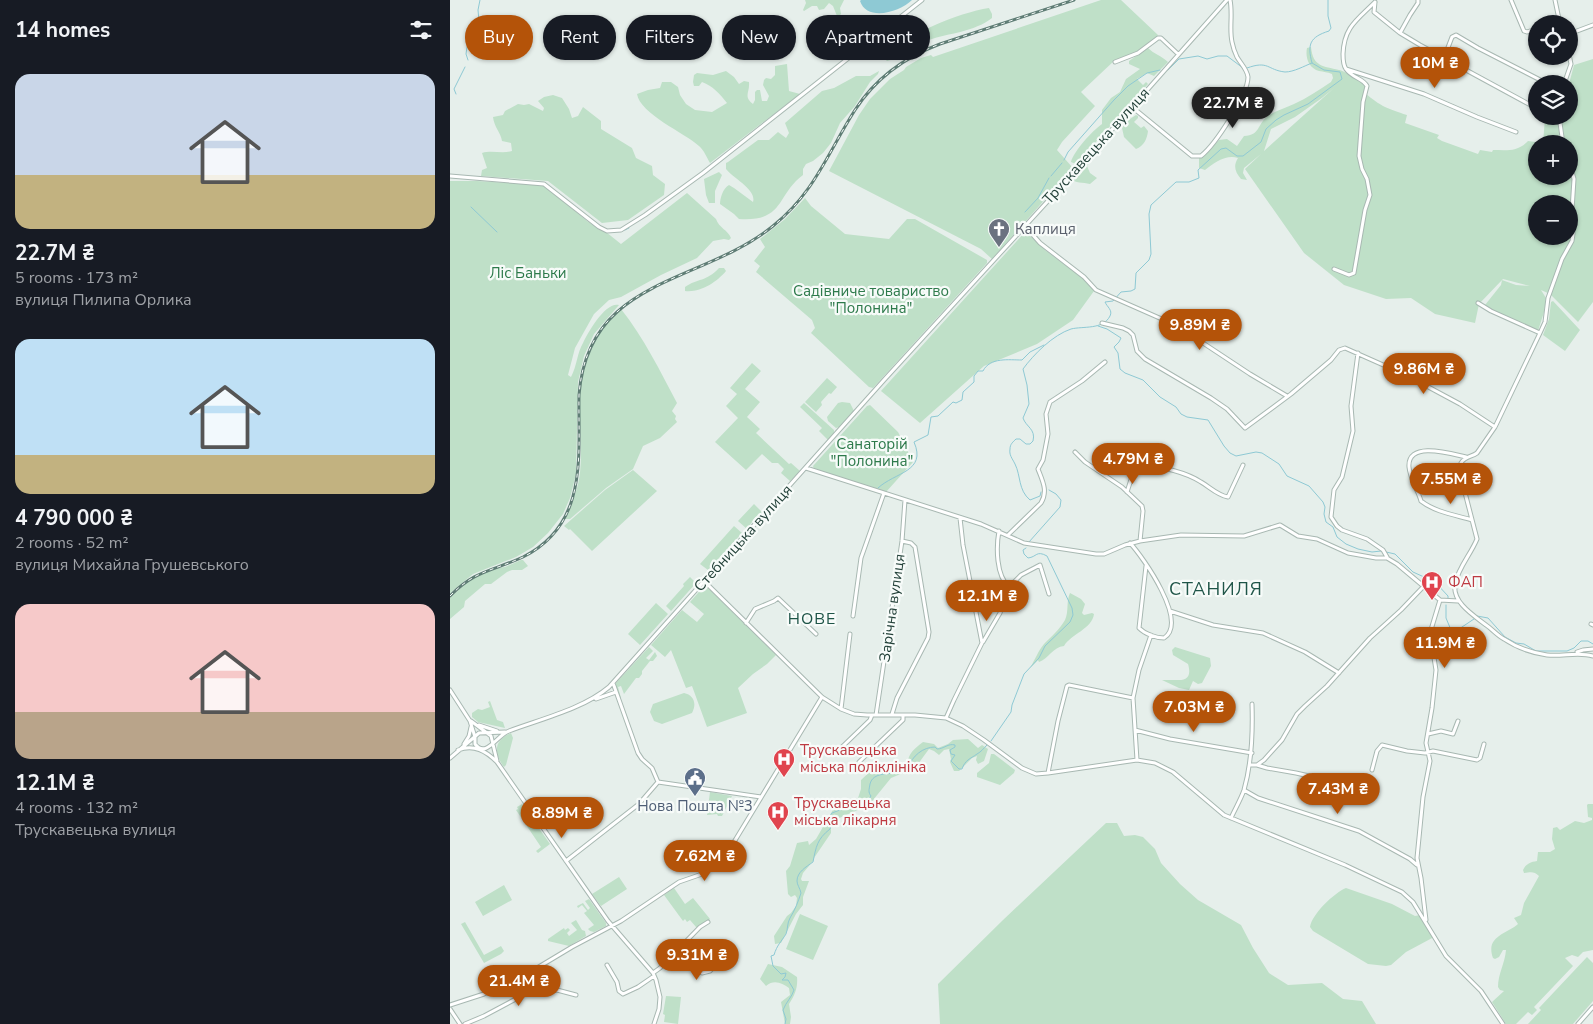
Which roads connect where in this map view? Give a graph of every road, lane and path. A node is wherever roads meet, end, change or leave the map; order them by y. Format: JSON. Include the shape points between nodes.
{"nodes":[{"id":1,"x":922,"y":0,"type":"edge"},
{"id":2,"x":1228,"y":0,"type":"edge"},
{"id":3,"x":1418,"y":0,"type":"edge"},
{"id":4,"x":1511,"y":0,"type":"edge"},
{"id":5,"x":1555,"y":0,"type":"edge"},
{"id":6,"x":1375,"y":1,"type":"edge"},
{"id":7,"x":1558,"y":15,"type":"edge"},
{"id":8,"x":1593,"y":25,"type":"edge"},
{"id":9,"x":1578,"y":31,"type":"edge"},
{"id":10,"x":1528,"y":32,"type":"edge"},
{"id":11,"x":1400,"y":33,"type":"junction"},
{"id":12,"x":1178,"y":54,"type":"junction"},
{"id":13,"x":1444,"y":58,"type":"junction"},
{"id":14,"x":1114,"y":62,"type":"dead end"},
{"id":15,"x":1346,"y":69,"type":"junction"},
{"id":16,"x":1530,"y":75,"type":"edge"},
{"id":17,"x":1528,"y":104,"type":"edge"},
{"id":18,"x":1132,"y":107,"type":"junction"},
{"id":19,"x":1516,"y":132,"type":"dead end"},
{"id":20,"x":450,"y":176,"type":"edge"},
{"id":21,"x":1574,"y":185,"type":"edge"},
{"id":22,"x":1025,"y":226,"type":"junction"},
{"id":23,"x":1334,"y":269,"type":"dead end"},
{"id":24,"x":1478,"y":304,"type":"dead end"},
{"id":25,"x":1102,"y":323,"type":"dead end"},
{"id":26,"x":1540,"y":333,"type":"junction"},
{"id":27,"x":1358,"y":353,"type":"junction"},
{"id":28,"x":1105,"y":362,"type":"dead end"},
{"id":29,"x":873,"y":393,"type":"joint"},
{"id":30,"x":1287,"y":396,"type":"junction"},
{"id":31,"x":1495,"y":427,"type":"junction"},
{"id":32,"x":1075,"y":452,"type":"dead end"},
{"id":33,"x":1466,"y":458,"type":"junction"},
{"id":34,"x":1242,"y":465,"type":"dead end"},
{"id":35,"x":807,"y":468,"type":"junction"},
{"id":36,"x":1127,"y":492,"type":"junction"},
{"id":37,"x":884,"y":493,"type":"junction"},
{"id":38,"x":905,"y":500,"type":"junction"},
{"id":39,"x":960,"y":518,"type":"junction"},
{"id":40,"x":1472,"y":520,"type":"junction"},
{"id":41,"x":999,"y":531,"type":"junction"},
{"id":42,"x":1008,"y":535,"type":"junction"},
{"id":43,"x":1140,"y":540,"type":"junction"},
{"id":44,"x":902,"y":542,"type":"junction"},
{"id":45,"x":1130,"y":543,"type":"junction"},
{"id":46,"x":1387,"y":558,"type":"junction"},
{"id":47,"x":1146,"y":566,"type":"junction"},
{"id":48,"x":704,"y":581,"type":"junction"},
{"id":49,"x":1424,"y":586,"type":"junction"},
{"id":50,"x":1008,"y":587,"type":"junction"},
{"id":51,"x":1049,"y":594,"type":"dead end"},
{"id":52,"x":1440,"y":600,"type":"junction"},
{"id":53,"x":1458,"y":601,"type":"junction"},
{"id":54,"x":1170,"y":611,"type":"junction"},
{"id":55,"x":853,"y":616,"type":"dead end"},
{"id":56,"x":746,"y":623,"type":"junction"},
{"id":57,"x":816,"y":634,"type":"dead end"},
{"id":58,"x":850,"y":634,"type":"dead end"},
{"id":59,"x":1151,"y":635,"type":"junction"},
{"id":60,"x":982,"y":643,"type":"junction"},
{"id":61,"x":1593,"y":649,"type":"edge"},
{"id":62,"x":1577,"y":653,"type":"junction"},
{"id":63,"x":1593,"y":656,"type":"edge"},
{"id":64,"x":1339,"y":673,"type":"junction"},
{"id":65,"x":613,"y":683,"type":"junction"},
{"id":66,"x":450,"y":690,"type":"edge"},
{"id":67,"x":616,"y":692,"type":"junction"},
{"id":68,"x":822,"y":697,"type":"junction"},
{"id":69,"x":1133,"y":698,"type":"junction"},
{"id":70,"x":591,"y":700,"type":"junction"},
{"id":71,"x":1252,"y":704,"type":"dead end"},
{"id":72,"x":841,"y":709,"type":"junction"},
{"id":73,"x":892,"y":714,"type":"junction"},
{"id":74,"x":874,"y":715,"type":"junction"},
{"id":75,"x":903,"y":715,"type":"junction"},
{"id":76,"x":946,"y":718,"type":"junction"},
{"id":77,"x":1458,"y":721,"type":"dead end"},
{"id":78,"x":471,"y":722,"type":"junction"},
{"id":79,"x":1135,"y":730,"type":"junction"},
{"id":80,"x":487,"y":732,"type":"junction"},
{"id":81,"x":505,"y":732,"type":"junction"},
{"id":82,"x":1428,"y":734,"type":"junction"},
{"id":83,"x":475,"y":737,"type":"junction"},
{"id":84,"x":492,"y":743,"type":"junction"},
{"id":85,"x":1484,"y":744,"type":"dead end"},
{"id":86,"x":842,"y":747,"type":"dead end"},
{"id":87,"x":480,"y":749,"type":"junction"},
{"id":88,"x":458,"y":750,"type":"junction"},
{"id":89,"x":1429,"y":752,"type":"junction"},
{"id":90,"x":1252,"y":753,"type":"junction"},
{"id":91,"x":450,"y":758,"type":"edge"},
{"id":92,"x":1137,"y":760,"type":"junction"},
{"id":93,"x":497,"y":762,"type":"junction"},
{"id":94,"x":859,"y":762,"type":"dead end"},
{"id":95,"x":1250,"y":765,"type":"junction"},
{"id":96,"x":1257,"y":765,"type":"junction"},
{"id":97,"x":1372,"y":770,"type":"dead end"},
{"id":98,"x":1048,"y":773,"type":"junction"},
{"id":99,"x":1335,"y":776,"type":"dead end"},
{"id":100,"x":658,"y":782,"type":"junction"},
{"id":101,"x":1244,"y":790,"type":"junction"},
{"id":102,"x":761,"y":798,"type":"junction"},
{"id":103,"x":1231,"y":818,"type":"junction"},
{"id":104,"x":566,"y":861,"type":"junction"},
{"id":105,"x":1418,"y":865,"type":"junction"},
{"id":106,"x":1426,"y":921,"type":"junction"},
{"id":107,"x":708,"y":922,"type":"dead end"},
{"id":108,"x":612,"y":926,"type":"junction"},
{"id":109,"x":673,"y":955,"type":"junction"},
{"id":110,"x":718,"y":962,"type":"dead end"},
{"id":111,"x":607,"y":964,"type":"dead end"},
{"id":112,"x":654,"y":974,"type":"junction"},
{"id":113,"x":576,"y":995,"type":"dead end"},
{"id":114,"x":450,"y":1005,"type":"edge"},
{"id":115,"x":1593,"y":1006,"type":"edge"},
{"id":116,"x":450,"y":1009,"type":"edge"},
{"id":117,"x":460,"y":1024,"type":"edge"},
{"id":118,"x":465,"y":1024,"type":"edge"},
{"id":119,"x":654,"y":1024,"type":"edge"},
{"id":120,"x":1502,"y":1024,"type":"edge"},
{"id":121,"x":1578,"y":1024,"type":"edge"}],
"edges":[{"from":1,"to":20,"type":"street","via":[[703,172],[621,230],[607,231],[599,227],[544,184]]},
{"from":2,"to":12,"type":"street","name":"Трускавецька вулиця"},
{"from":2,"to":18,"type":"street","via":[[1232,7],[1232,44],[1248,79],[1242,98],[1213,145],[1201,156],[1192,156]]},
{"from":3,"to":11,"type":"street"},
{"from":4,"to":10,"type":"street","via":[[1524,32]]},
{"from":5,"to":7,"type":"street"},
{"from":6,"to":11,"type":"street","via":[[1374,12]]},
{"from":6,"to":15,"type":"street","via":[[1346,33],[1343,59]]},
{"from":8,"to":9,"type":"street"},
{"from":11,"to":13,"type":"street"},
{"from":12,"to":14,"type":"street","via":[[1158,38],[1138,53]]},
{"from":12,"to":18,"type":"street","name":"Трускавецька вулиця"},
{"from":13,"to":16,"type":"street","via":[[1452,37],[1456,35]]},
{"from":13,"to":17,"type":"street"},
{"from":15,"to":19,"type":"street","via":[[1424,94]]},
{"from":15,"to":23,"type":"street","via":[[1368,86],[1363,102],[1359,156],[1370,195],[1354,273],[1349,275]]},
{"from":18,"to":22,"type":"street","name":"Трускавецька вулиця"},
{"from":21,"to":26,"type":"street","via":[[1572,241],[1548,298]]},
{"from":22,"to":29,"type":"street","name":"Трускавецька вулиця"},
{"from":22,"to":30,"type":"street","via":[[1040,243],[1094,288],[1187,332]]},
{"from":24,"to":26,"type":"street"},
{"from":25,"to":30,"type":"street","via":[[1129,332],[1133,335],[1137,351],[1145,359],[1211,398],[1245,428]]},
{"from":26,"to":31,"type":"street"},
{"from":27,"to":30,"type":"street","via":[[1345,348],[1339,350],[1332,360]]},
{"from":27,"to":31,"type":"street","via":[[1460,404]]},
{"from":27,"to":46,"type":"street","via":[[1351,406],[1353,431],[1343,472],[1334,490],[1331,517],[1342,530],[1367,539],[1383,550]]},
{"from":28,"to":42,"type":"street","via":[[1050,402],[1046,414],[1048,434],[1038,469],[1044,483],[1044,498]]},
{"from":29,"to":35,"type":"street","name":"Стебницька вулиця"},
{"from":31,"to":33,"type":"street","via":[[1477,453]]},
{"from":32,"to":36,"type":"street"},
{"from":33,"to":40,"type":"street","via":[[1461,466],[1462,481]]},
{"from":33,"to":40,"type":"street","via":[[1440,451],[1419,452],[1409,466],[1423,503]]},
{"from":34,"to":36,"type":"street","via":[[1228,497],[1196,479],[1136,464]]},
{"from":35,"to":37,"type":"street"},
{"from":35,"to":48,"type":"street","name":"Стебницька вулиця"},
{"from":36,"to":43,"type":"street","via":[[1143,509]]},
{"from":37,"to":38,"type":"street"},
{"from":37,"to":55,"type":"street","via":[[861,558]]},
{"from":38,"to":39,"type":"street"},
{"from":38,"to":44,"type":"street","name":"Зарічна вулиця"},
{"from":39,"to":41,"type":"street"},
{"from":39,"to":60,"type":"street"},
{"from":40,"to":53,"type":"street","via":[[1477,539],[1455,583]]},
{"from":41,"to":42,"type":"street"},
{"from":41,"to":50,"type":"street","via":[[1000,572]]},
{"from":42,"to":45,"type":"street","via":[[1031,544],[1096,554]]},
{"from":43,"to":45,"type":"street"},
{"from":43,"to":46,"type":"street","via":[[1181,535],[1244,536],[1280,525],[1298,536],[1317,539],[1348,553]]},
{"from":44,"to":73,"type":"street","via":[[911,543],[915,548],[929,632]]},
{"from":44,"to":74,"type":"street","name":"Зарічна вулиця"},
{"from":45,"to":47,"type":"street"},
{"from":46,"to":49,"type":"street"},
{"from":47,"to":54,"type":"street"},
{"from":47,"to":59,"type":"street","via":[[1139,626],[1142,632]]},
{"from":48,"to":56,"type":"street"},
{"from":48,"to":65,"type":"street","name":"Стебницька вулиця"},
{"from":49,"to":52,"type":"street"},
{"from":49,"to":64,"type":"street"},
{"from":50,"to":51,"type":"street","via":[[1040,565]]},
{"from":50,"to":60,"type":"street","via":[[1000,613]]},
{"from":52,"to":53,"type":"street"},
{"from":52,"to":82,"type":"street","via":[[1430,633],[1436,665]]},
{"from":53,"to":62,"type":"street","via":[[1505,640],[1542,654]]},
{"from":54,"to":59,"type":"street","via":[[1168,636]]},
{"from":54,"to":64,"type":"street","via":[[1213,625],[1263,633],[1305,652]]},
{"from":56,"to":57,"type":"street","via":[[755,609],[778,598]]},
{"from":56,"to":68,"type":"street"},
{"from":58,"to":72,"type":"street"},
{"from":59,"to":69,"type":"street"},
{"from":60,"to":76,"type":"street"},
{"from":61,"to":62,"type":"street"},
{"from":62,"to":63,"type":"street"},
{"from":64,"to":96,"type":"street","via":[[1301,710],[1282,740]]},
{"from":65,"to":67,"type":"street"},
{"from":65,"to":70,"type":"street","name":"Стебницька вулиця"},
{"from":66,"to":78,"type":"street"},
{"from":67,"to":70,"type":"street","name":"Стебницька вулиця"},
{"from":67,"to":100,"type":"street","via":[[640,756],[652,768]]},
{"from":68,"to":72,"type":"street"},
{"from":68,"to":102,"type":"street"},
{"from":69,"to":79,"type":"street"},
{"from":69,"to":98,"type":"street","via":[[1067,686]]},
{"from":70,"to":81,"type":"street","name":"Стебницька вулиця"},
{"from":71,"to":90,"type":"street"},
{"from":72,"to":74,"type":"street","via":[[854,714]]},
{"from":73,"to":74,"type":"street"},
{"from":73,"to":75,"type":"street"},
{"from":74,"to":86,"type":"street"},
{"from":75,"to":76,"type":"street"},
{"from":75,"to":94,"type":"street","via":[[903,720]]},
{"from":76,"to":98,"type":"street","via":[[963,726],[1022,768],[1036,774]]},
{"from":77,"to":82,"type":"street","via":[[1453,734],[1441,731]]},
{"from":78,"to":80,"type":"street"},
{"from":78,"to":81,"type":"street"},
{"from":78,"to":83,"type":"street"},
{"from":78,"to":88,"type":"street","via":[[468,739]]},
{"from":79,"to":90,"type":"street"},
{"from":79,"to":92,"type":"street"},
{"from":80,"to":81,"type":"street"},
{"from":80,"to":83,"type":"street"},
{"from":80,"to":84,"type":"street"},
{"from":81,"to":84,"type":"street"},
{"from":82,"to":89,"type":"street"},
{"from":83,"to":87,"type":"street","via":[[475,744]]},
{"from":83,"to":88,"type":"street"},
{"from":84,"to":87,"type":"street","via":[[488,749]]},
{"from":84,"to":93,"type":"street"},
{"from":85,"to":89,"type":"street","via":[[1478,760]]},
{"from":87,"to":88,"type":"street"},
{"from":87,"to":93,"type":"street"},
{"from":88,"to":91,"type":"street"},
{"from":89,"to":97,"type":"street","via":[[1382,745]]},
{"from":89,"to":105,"type":"street","via":[[1419,821]]},
{"from":90,"to":95,"type":"street"},
{"from":92,"to":98,"type":"street"},
{"from":92,"to":103,"type":"street","via":[[1154,763],[1173,772]]},
{"from":93,"to":104,"type":"street"},
{"from":95,"to":96,"type":"street"},
{"from":95,"to":101,"type":"street"},
{"from":96,"to":99,"type":"street","via":[[1331,781]]},
{"from":100,"to":102,"type":"street"},
{"from":100,"to":104,"type":"street","via":[[638,804]]},
{"from":101,"to":103,"type":"street"},
{"from":101,"to":105,"type":"street","via":[[1258,798],[1359,831]]},
{"from":102,"to":108,"type":"street","via":[[731,846],[711,867],[702,874],[674,884]]},
{"from":103,"to":106,"type":"street","via":[[1402,892],[1414,902]]},
{"from":104,"to":108,"type":"street"},
{"from":105,"to":106,"type":"street"},
{"from":106,"to":120,"type":"street","via":[[1446,956],[1481,991]]},
{"from":107,"to":109,"type":"street"},
{"from":108,"to":112,"type":"street"},
{"from":108,"to":114,"type":"street","via":[[515,980]]},
{"from":109,"to":110,"type":"street","via":[[702,973],[710,971]]},
{"from":109,"to":112,"type":"street"},
{"from":111,"to":112,"type":"street","via":[[623,994]]},
{"from":112,"to":119,"type":"street","via":[[660,997]]},
{"from":113,"to":118,"type":"street","via":[[557,990],[526,993]]},
{"from":115,"to":121,"type":"street"},
{"from":116,"to":117,"type":"street"}]}
